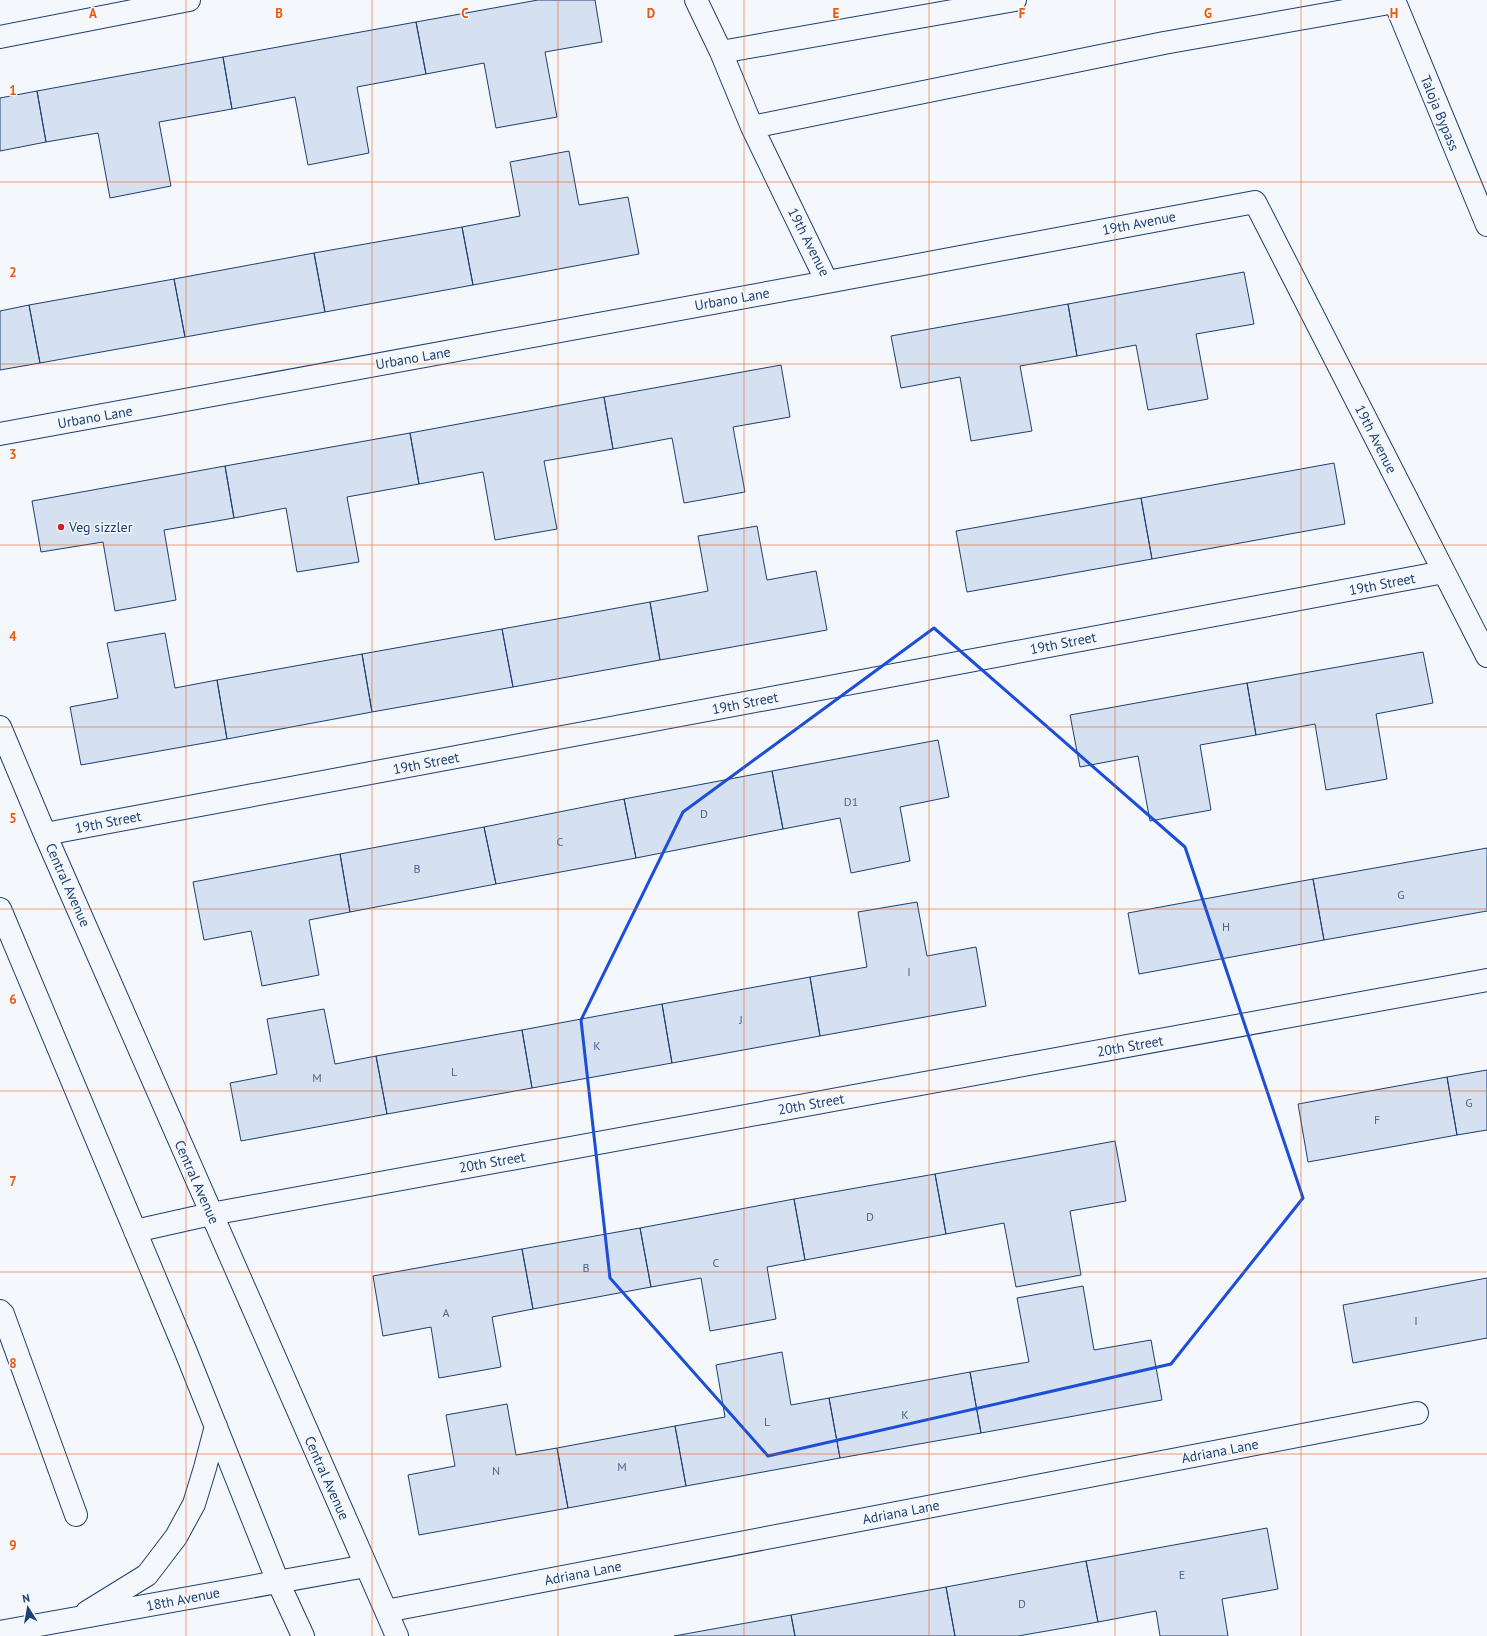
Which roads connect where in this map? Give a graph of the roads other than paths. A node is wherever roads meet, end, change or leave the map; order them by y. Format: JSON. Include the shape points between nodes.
{"nodes":[{"id":1,"x":189,"y":0,"type":"edge"},
{"id":2,"x":696,"y":0,"type":"edge"},
{"id":3,"x":1015,"y":0,"type":"edge"},
{"id":4,"x":1394,"y":1,"type":"edge"},
{"id":5,"x":0,"y":37,"type":"edge"},
{"id":6,"x":721,"y":52,"type":"junction"},
{"id":7,"x":752,"y":127,"type":"junction"},
{"id":8,"x":1487,"y":225,"type":"edge"},
{"id":9,"x":827,"y":282,"type":"junction"},
{"id":10,"x":0,"y":434,"type":"edge"},
{"id":11,"x":1444,"y":572,"type":"junction"},
{"id":12,"x":1487,"y":656,"type":"edge"},
{"id":13,"x":0,"y":727,"type":"edge"},
{"id":14,"x":45,"y":834,"type":"junction"},
{"id":15,"x":0,"y":909,"type":"edge"},
{"id":16,"x":1487,"y":980,"type":"edge"},
{"id":17,"x":212,"y":1214,"type":"junction"},
{"id":18,"x":135,"y":1231,"type":"junction"},
{"id":19,"x":0,"y":1311,"type":"edge"},
{"id":20,"x":1417,"y":1413,"type":"dead end"},
{"id":21,"x":216,"y":1426,"type":"junction"},
{"id":22,"x":76,"y":1516,"type":"dead end"},
{"id":23,"x":366,"y":1566,"type":"junction"},
{"id":24,"x":278,"y":1582,"type":"junction"},
{"id":25,"x":386,"y":1611,"type":"junction"},
{"id":26,"x":74,"y":1620,"type":"junction"},
{"id":27,"x":0,"y":1632,"type":"edge"},
{"id":28,"x":303,"y":1636,"type":"edge"},
{"id":29,"x":397,"y":1636,"type":"edge"}],
"edges":[{"from":1,"to":5,"type":"street"},
{"from":2,"to":6,"type":"street","name":"19th Avenue"},
{"from":3,"to":6,"type":"street"},
{"from":4,"to":7,"type":"street","via":[[1164,43]]},
{"from":4,"to":8,"type":"street","name":"Taloja Bypass"},
{"from":6,"to":7,"type":"street","name":"19th Avenue"},
{"from":7,"to":9,"type":"street","name":"19th Avenue"},
{"from":9,"to":10,"type":"street","name":"Urbano Lane"},
{"from":9,"to":11,"type":"street","name":"19th Avenue","via":[[1255,202]]},
{"from":11,"to":12,"type":"street","name":"19th Avenue"},
{"from":11,"to":14,"type":"street","name":"19th Street"},
{"from":13,"to":14,"type":"street","name":"Central Avenue"},
{"from":14,"to":17,"type":"street","name":"Central Avenue"},
{"from":15,"to":18,"type":"street"},
{"from":16,"to":17,"type":"street","name":"20th Street"},
{"from":17,"to":18,"type":"street","name":"20th Street"},
{"from":17,"to":23,"type":"street","name":"Central Avenue"},
{"from":18,"to":21,"type":"street"},
{"from":19,"to":22,"type":"street"},
{"from":20,"to":25,"type":"street","name":"Adriana Lane"},
{"from":21,"to":24,"type":"street"},
{"from":21,"to":26,"type":"street","via":[[194,1504],[176,1537],[147,1576]]},
{"from":23,"to":24,"type":"street","name":"18th Avenue"},
{"from":23,"to":25,"type":"street","name":"Central Avenue"},
{"from":24,"to":26,"type":"street","name":"18th Avenue"},
{"from":24,"to":28,"type":"street"},
{"from":25,"to":29,"type":"street","name":"Central Avenue"},
{"from":26,"to":27,"type":"street","name":"18th Avenue"}]}
